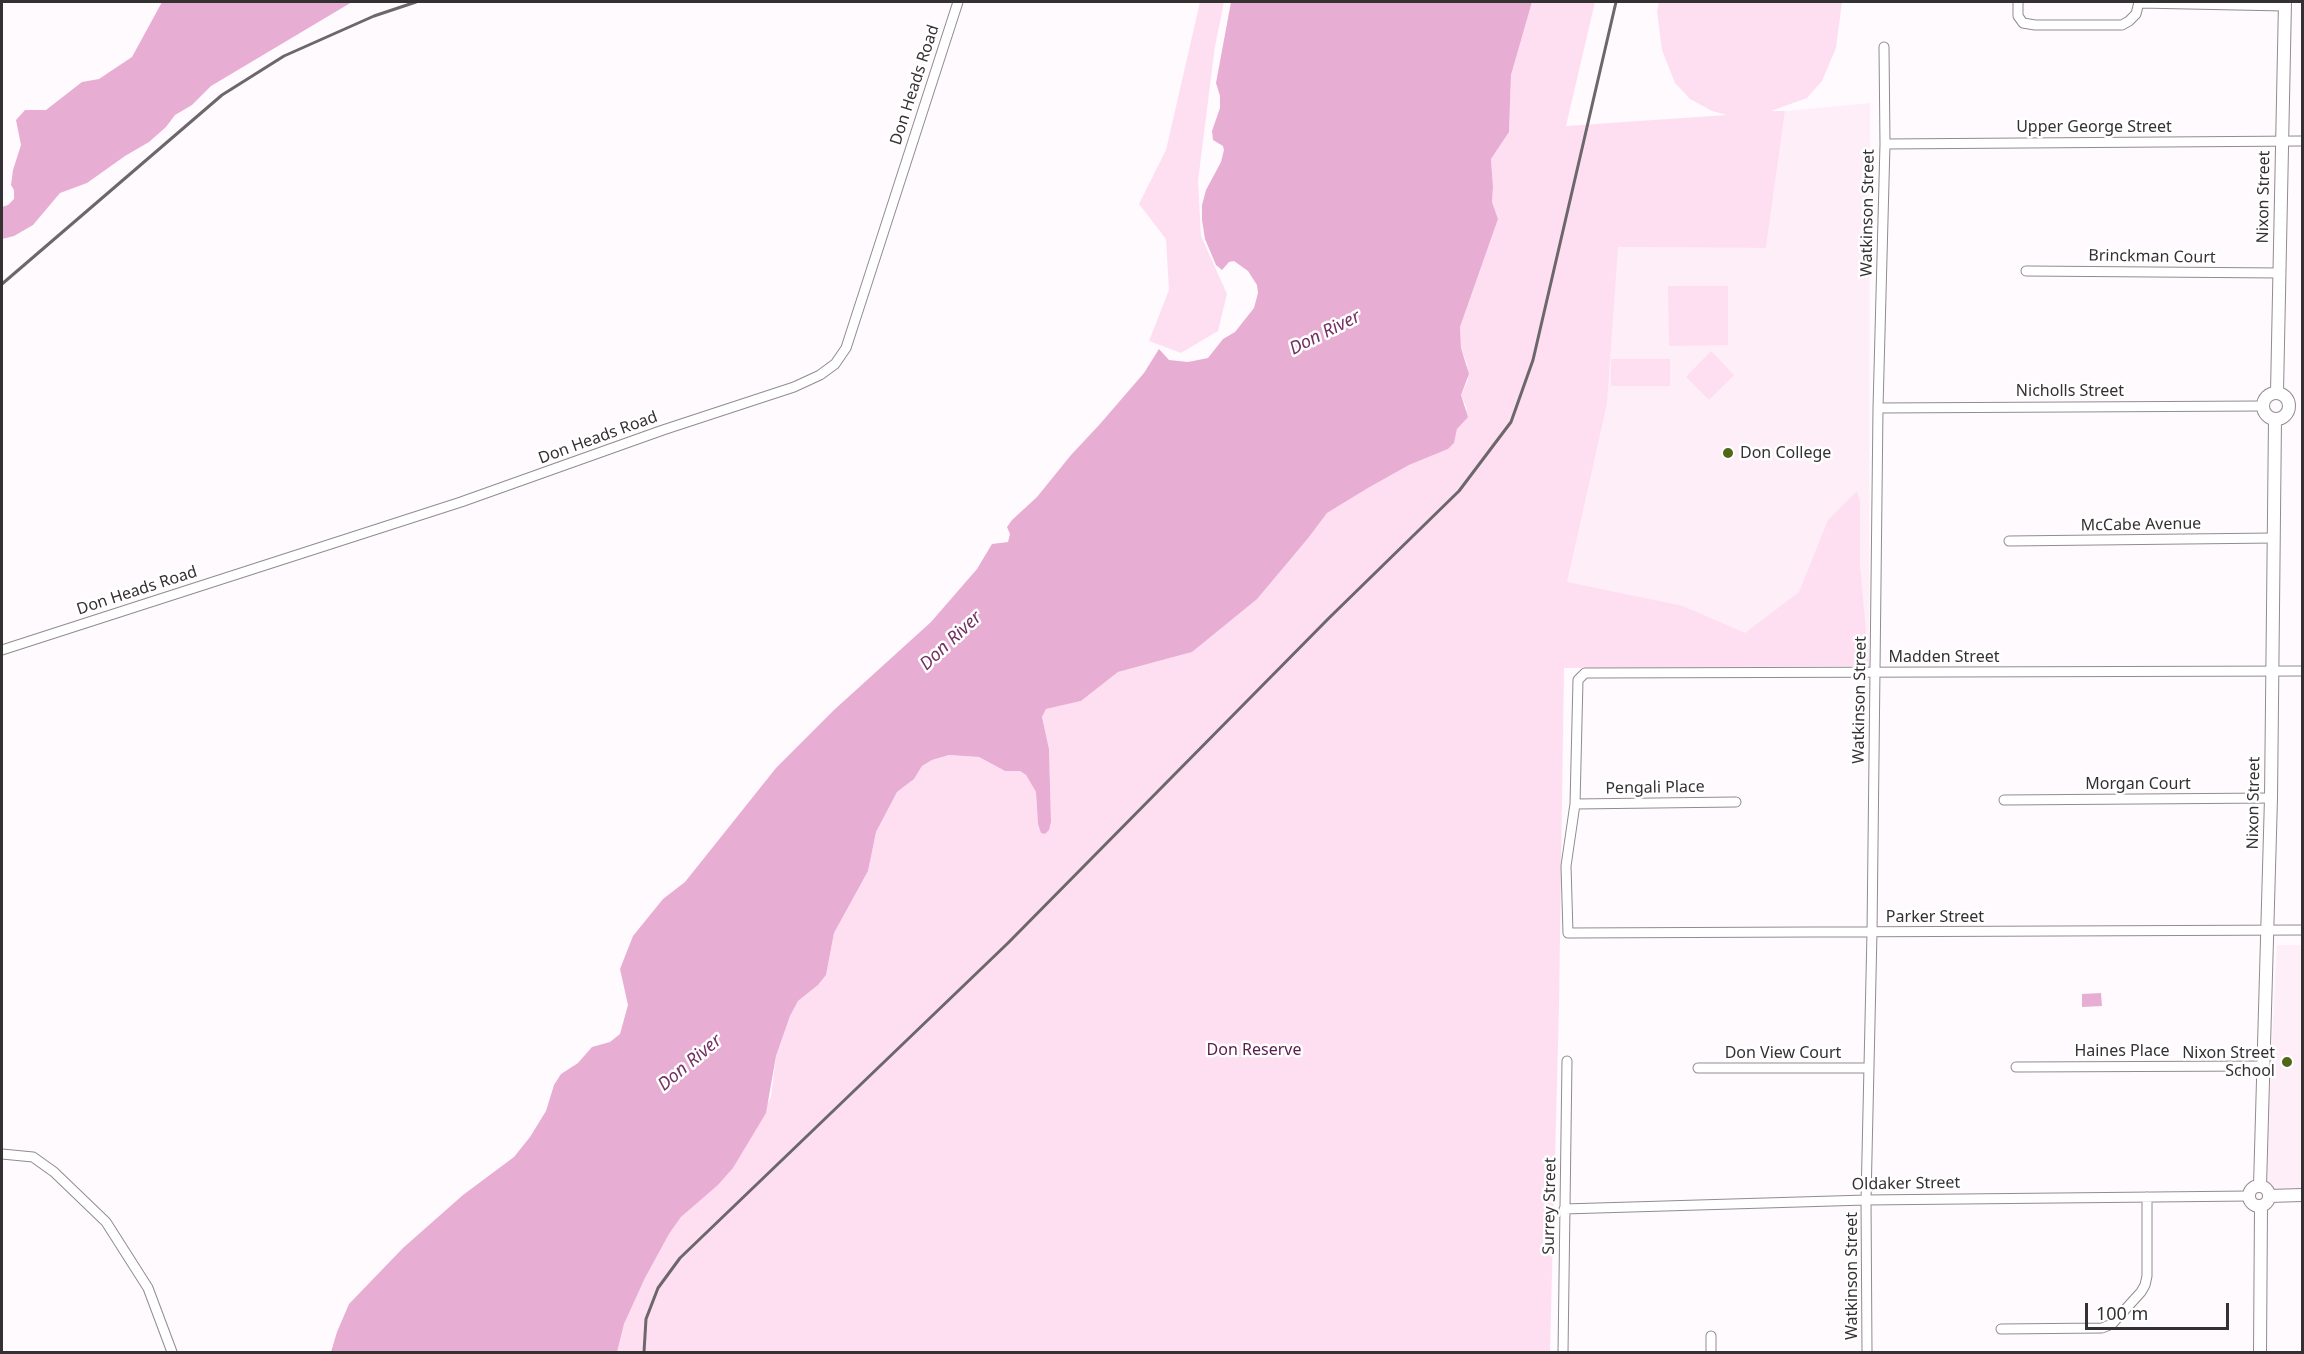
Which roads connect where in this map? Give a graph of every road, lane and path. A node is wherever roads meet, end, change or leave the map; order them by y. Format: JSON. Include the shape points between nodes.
{"nodes":[{"id":1,"x":958,"y":2,"type":"edge"},
{"id":2,"x":2018,"y":2,"type":"edge"},
{"id":3,"x":2139,"y":2,"type":"edge"},
{"id":4,"x":2285,"y":4,"type":"edge"},
{"id":5,"x":1884,"y":47,"type":"dead end"},
{"id":6,"x":2282,"y":141,"type":"junction"},
{"id":7,"x":2302,"y":141,"type":"edge"},
{"id":8,"x":1885,"y":144,"type":"junction"},
{"id":9,"x":2026,"y":271,"type":"dead end"},
{"id":10,"x":2279,"y":273,"type":"junction"},
{"id":11,"x":2277,"y":393,"type":"junction"},
{"id":12,"x":2289,"y":405,"type":"junction"},
{"id":13,"x":2302,"y":405,"type":"edge"},
{"id":14,"x":2262,"y":406,"type":"junction"},
{"id":15,"x":1878,"y":408,"type":"junction"},
{"id":16,"x":2276,"y":419,"type":"junction"},
{"id":17,"x":2274,"y":538,"type":"junction"},
{"id":18,"x":2009,"y":541,"type":"dead end"},
{"id":19,"x":2,"y":650,"type":"edge"},
{"id":20,"x":2272,"y":671,"type":"junction"},
{"id":21,"x":2302,"y":671,"type":"edge"},
{"id":22,"x":1875,"y":672,"type":"junction"},
{"id":23,"x":2271,"y":798,"type":"junction"},
{"id":24,"x":2004,"y":800,"type":"dead end"},
{"id":25,"x":1736,"y":802,"type":"dead end"},
{"id":26,"x":1575,"y":804,"type":"junction"},
{"id":27,"x":2302,"y":930,"type":"edge"},
{"id":28,"x":2268,"y":931,"type":"junction"},
{"id":29,"x":1872,"y":932,"type":"junction"},
{"id":30,"x":1567,"y":1060,"type":"dead end"},
{"id":31,"x":2264,"y":1066,"type":"junction"},
{"id":32,"x":2016,"y":1067,"type":"dead end"},
{"id":33,"x":1698,"y":1068,"type":"dead end"},
{"id":34,"x":1868,"y":1068,"type":"junction"},
{"id":35,"x":2,"y":1154,"type":"edge"},
{"id":36,"x":2265,"y":1191,"type":"junction"},
{"id":37,"x":2302,"y":1195,"type":"edge"},
{"id":38,"x":2147,"y":1197,"type":"junction"},
{"id":39,"x":2250,"y":1197,"type":"junction"},
{"id":40,"x":1866,"y":1200,"type":"junction"},
{"id":41,"x":2261,"y":1206,"type":"junction"},
{"id":42,"x":1563,"y":1209,"type":"junction"},
{"id":43,"x":2001,"y":1329,"type":"dead end"},
{"id":44,"x":1711,"y":1336,"type":"dead end"},
{"id":45,"x":172,"y":1353,"type":"edge"},
{"id":46,"x":1563,"y":1353,"type":"edge"},
{"id":47,"x":1711,"y":1353,"type":"edge"},
{"id":48,"x":1868,"y":1353,"type":"edge"},
{"id":49,"x":2260,"y":1353,"type":"edge"}],
"edges":[{"from":1,"to":19,"type":"street","name":"Don Heads Road","via":[[846,348],[835,364],[820,375],[461,502]]},
{"from":2,"to":3,"type":"street","via":[[2018,16],[2023,23],[2122,25],[2136,14]]},
{"from":3,"to":4,"type":"street"},
{"from":4,"to":6,"type":"street","name":"Nixon Street"},
{"from":5,"to":8,"type":"street","name":"Watkinson Street"},
{"from":6,"to":7,"type":"street","name":"Upper George Street"},
{"from":6,"to":8,"type":"street","name":"Upper George Street"},
{"from":6,"to":10,"type":"street","name":"Nixon Street"},
{"from":8,"to":15,"type":"street","name":"Watkinson Street"},
{"from":9,"to":10,"type":"street","name":"Brinckman Court"},
{"from":10,"to":11,"type":"street","name":"Nixon Street"},
{"from":11,"to":12,"type":"street"},
{"from":11,"to":14,"type":"street","via":[[2265,397]]},
{"from":12,"to":13,"type":"street"},
{"from":12,"to":16,"type":"street","via":[[2287,414]]},
{"from":14,"to":15,"type":"street","name":"Nicholls Street"},
{"from":14,"to":16,"type":"street","via":[[2266,415]]},
{"from":15,"to":22,"type":"street","name":"Watkinson Street"},
{"from":16,"to":17,"type":"street","name":"Nixon Street"},
{"from":17,"to":18,"type":"street","name":"McCabe Avenue"},
{"from":17,"to":20,"type":"street","name":"Nixon Street"},
{"from":20,"to":21,"type":"street","name":"Madden Street"},
{"from":20,"to":22,"type":"street","name":"Madden Street"},
{"from":20,"to":23,"type":"street","name":"Nixon Street"},
{"from":22,"to":26,"type":"street","name":"Madden Street","via":[[1585,673],[1578,680]]},
{"from":22,"to":29,"type":"street","name":"Watkinson Street"},
{"from":23,"to":24,"type":"street","name":"Morgan Court"},
{"from":23,"to":28,"type":"street","name":"Nixon Street"},
{"from":25,"to":26,"type":"street","name":"Pengali Place"},
{"from":26,"to":29,"type":"street","name":"Parker Street","via":[[1566,866],[1568,933]]},
{"from":27,"to":28,"type":"street","name":"Parker Street"},
{"from":28,"to":29,"type":"street","name":"Parker Street"},
{"from":28,"to":31,"type":"street","name":"Nixon Street"},
{"from":29,"to":34,"type":"street","name":"Watkinson Street"},
{"from":30,"to":42,"type":"street","name":"Surrey Street"},
{"from":31,"to":32,"type":"street","name":"Haines Place"},
{"from":31,"to":36,"type":"street","name":"Nixon Street"},
{"from":33,"to":34,"type":"street","name":"Don View Court"},
{"from":34,"to":40,"type":"street","name":"Watkinson Street"},
{"from":35,"to":45,"type":"street","via":[[33,1157],[106,1222],[148,1288]]},
{"from":36,"to":37,"type":"street"},
{"from":36,"to":39,"type":"street","via":[[2253,1189]]},
{"from":36,"to":41,"type":"street","via":[[2266,1204]]},
{"from":38,"to":39,"type":"street","name":"Oldaker Street"},
{"from":38,"to":40,"type":"street","name":"Oldaker Street"},
{"from":38,"to":43,"type":"street","via":[[2145,1285],[2112,1324],[2102,1328]]},
{"from":39,"to":41,"type":"street","via":[[2252,1203]]},
{"from":40,"to":42,"type":"street","name":"Oldaker Street"},
{"from":40,"to":48,"type":"street","name":"Watkinson Street"},
{"from":41,"to":49,"type":"street"},
{"from":42,"to":46,"type":"street","name":"Surrey Street"},
{"from":44,"to":47,"type":"street"}]}
